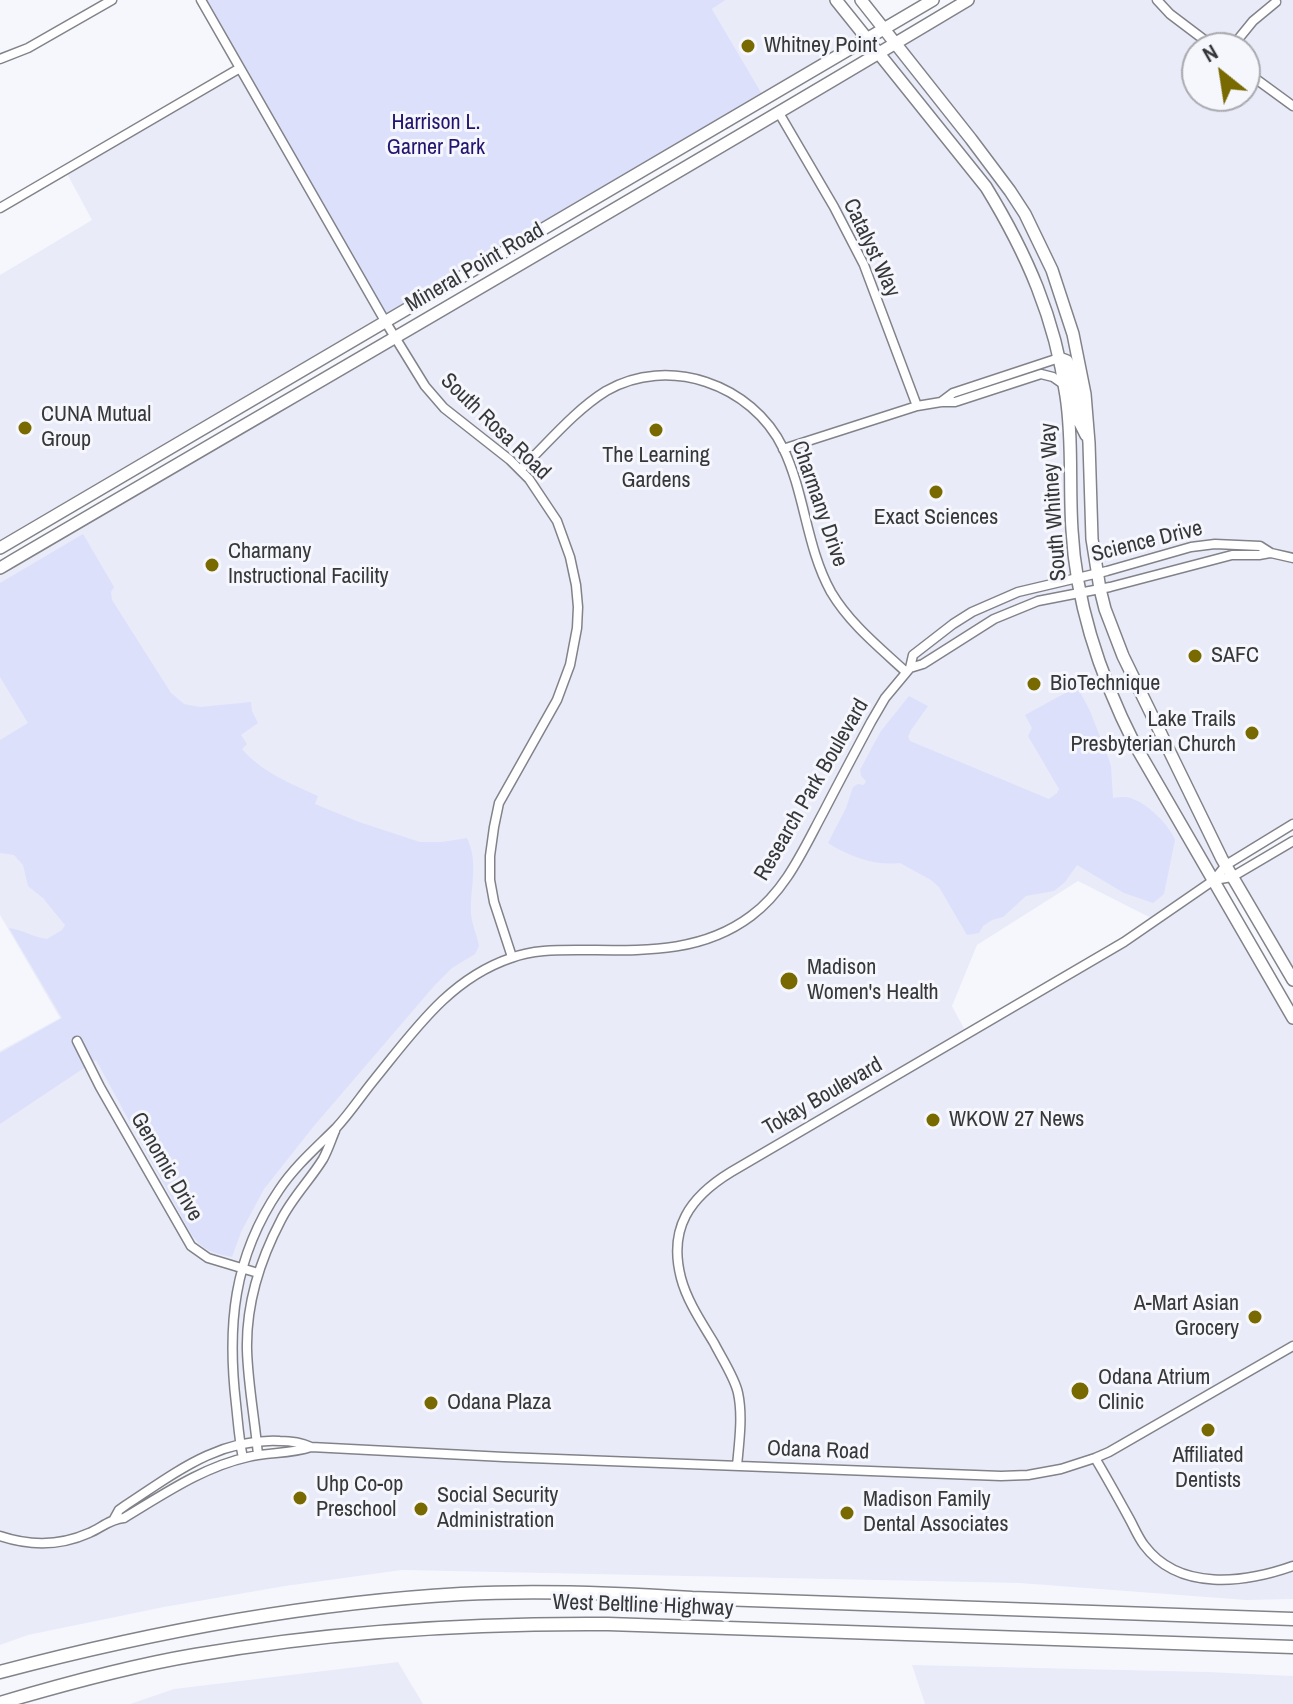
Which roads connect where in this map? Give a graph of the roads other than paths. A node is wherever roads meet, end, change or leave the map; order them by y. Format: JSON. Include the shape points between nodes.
{"nodes":[{"id":1,"x":112,"y":0,"type":"edge"},
{"id":2,"x":201,"y":0,"type":"edge"},
{"id":3,"x":836,"y":0,"type":"edge"},
{"id":4,"x":861,"y":0,"type":"edge"},
{"id":5,"x":933,"y":0,"type":"edge"},
{"id":6,"x":968,"y":0,"type":"edge"},
{"id":7,"x":1157,"y":0,"type":"edge"},
{"id":8,"x":1278,"y":1,"type":"edge"},
{"id":9,"x":884,"y":28,"type":"junction"},
{"id":10,"x":1194,"y":32,"type":"edge"},
{"id":11,"x":1244,"y":32,"type":"edge"},
{"id":12,"x":867,"y":38,"type":"junction"},
{"id":13,"x":896,"y":43,"type":"junction"},
{"id":14,"x":879,"y":53,"type":"junction"},
{"id":15,"x":0,"y":59,"type":"edge"},
{"id":16,"x":240,"y":68,"type":"junction"},
{"id":17,"x":1261,"y":83,"type":"edge"},
{"id":18,"x":1293,"y":106,"type":"edge"},
{"id":19,"x":779,"y":113,"type":"junction"},
{"id":20,"x":0,"y":208,"type":"edge"},
{"id":21,"x":385,"y":321,"type":"junction"},
{"id":22,"x":394,"y":337,"type":"junction"},
{"id":23,"x":1059,"y":358,"type":"junction"},
{"id":24,"x":1064,"y":385,"type":"junction"},
{"id":25,"x":941,"y":402,"type":"junction"},
{"id":26,"x":917,"y":406,"type":"junction"},
{"id":27,"x":1089,"y":443,"type":"junction"},
{"id":28,"x":783,"y":449,"type":"junction"},
{"id":29,"x":521,"y":469,"type":"junction"},
{"id":30,"x":0,"y":548,"type":"edge"},
{"id":31,"x":1271,"y":553,"type":"junction"},
{"id":32,"x":1293,"y":558,"type":"edge"},
{"id":33,"x":0,"y":568,"type":"edge"},
{"id":34,"x":1097,"y":574,"type":"junction"},
{"id":35,"x":1078,"y":578,"type":"junction"},
{"id":36,"x":1100,"y":589,"type":"junction"},
{"id":37,"x":1081,"y":592,"type":"junction"},
{"id":38,"x":908,"y":670,"type":"junction"},
{"id":39,"x":1293,"y":824,"type":"edge"},
{"id":40,"x":1293,"y":841,"type":"edge"},
{"id":41,"x":1226,"y":865,"type":"junction"},
{"id":42,"x":1232,"y":877,"type":"junction"},
{"id":43,"x":1214,"y":880,"type":"junction"},
{"id":44,"x":512,"y":957,"type":"junction"},
{"id":45,"x":1293,"y":980,"type":"edge"},
{"id":46,"x":1293,"y":1018,"type":"edge"},
{"id":47,"x":77,"y":1041,"type":"dead end"},
{"id":48,"x":337,"y":1126,"type":"junction"},
{"id":49,"x":242,"y":1268,"type":"junction"},
{"id":50,"x":258,"y":1273,"type":"junction"},
{"id":51,"x":1293,"y":1346,"type":"edge"},
{"id":52,"x":257,"y":1441,"type":"junction"},
{"id":53,"x":240,"y":1445,"type":"junction"},
{"id":54,"x":311,"y":1447,"type":"junction"},
{"id":55,"x":258,"y":1455,"type":"junction"},
{"id":56,"x":243,"y":1458,"type":"junction"},
{"id":57,"x":1095,"y":1458,"type":"junction"},
{"id":58,"x":737,"y":1466,"type":"junction"},
{"id":59,"x":114,"y":1519,"type":"junction"},
{"id":60,"x":0,"y":1536,"type":"edge"},
{"id":61,"x":1293,"y":1566,"type":"edge"},
{"id":62,"x":1293,"y":1617,"type":"edge"},
{"id":63,"x":1181,"y":1644,"type":"junction"},
{"id":64,"x":1293,"y":1647,"type":"edge"},
{"id":65,"x":1293,"y":1654,"type":"edge"},
{"id":66,"x":0,"y":1672,"type":"edge"},
{"id":67,"x":0,"y":1703,"type":"edge"}],
"edges":[{"from":1,"to":15,"type":"street"},
{"from":2,"to":16,"type":"street","name":"South Rosa Road"},
{"from":3,"to":12,"type":"main road","name":"South Whitney Way"},
{"from":4,"to":9,"type":"main road","name":"South Whitney Way"},
{"from":5,"to":9,"type":"main road","name":"Mineral Point Road"},
{"from":6,"to":13,"type":"main road","name":"Mineral Point Road"},
{"from":7,"to":10,"type":"street"},
{"from":8,"to":11,"type":"street"},
{"from":9,"to":12,"type":"main road","name":"Mineral Point Road"},
{"from":9,"to":13,"type":"main road","name":"South Whitney Way"},
{"from":12,"to":14,"type":"main road","name":"South Whitney Way"},
{"from":12,"to":21,"type":"main road","name":"Mineral Point Road"},
{"from":13,"to":14,"type":"main road","name":"Mineral Point Road"},
{"from":13,"to":27,"type":"main road","name":"South Whitney Way","via":[[1010,191],[1040,245],[1073,334]]},
{"from":14,"to":19,"type":"main road","name":"Mineral Point Road"},
{"from":14,"to":23,"type":"main road","name":"South Whitney Way","via":[[1003,215],[1030,266]]},
{"from":16,"to":20,"type":"street"},
{"from":16,"to":21,"type":"street","name":"South Rosa Road"},
{"from":17,"to":18,"type":"street"},
{"from":19,"to":22,"type":"main road","name":"Mineral Point Road"},
{"from":19,"to":26,"type":"street","name":"Catalyst Way","via":[[864,265]]},
{"from":21,"to":22,"type":"street","name":"South Rosa Road"},
{"from":21,"to":30,"type":"main road","name":"Mineral Point Road"},
{"from":22,"to":29,"type":"street","name":"South Rosa Road","via":[[435,399]]},
{"from":22,"to":33,"type":"main road","name":"Mineral Point Road"},
{"from":23,"to":24,"type":"main road","name":"South Whitney Way"},
{"from":23,"to":25,"type":"street","via":[[953,393]]},
{"from":23,"to":27,"type":"main road","via":[[1067,361],[1077,417]]},
{"from":24,"to":25,"type":"street","via":[[1041,374]]},
{"from":24,"to":35,"type":"main road","name":"South Whitney Way"},
{"from":25,"to":26,"type":"street"},
{"from":26,"to":28,"type":"street"},
{"from":27,"to":34,"type":"main road","name":"South Whitney Way"},
{"from":28,"to":29,"type":"street","name":"Charmany Drive","via":[[759,413],[734,394],[695,378],[655,376],[618,385],[597,397]]},
{"from":28,"to":38,"type":"street","name":"Charmany Drive","via":[[830,589],[854,623]]},
{"from":29,"to":44,"type":"street","name":"South Rosa Road","via":[[561,531],[578,607],[565,682],[499,803],[494,827],[490,880]]},
{"from":31,"to":32,"type":"street","name":"Science Drive"},
{"from":31,"to":34,"type":"street","name":"Science Drive","via":[[1260,546],[1215,544]]},
{"from":31,"to":36,"type":"street","name":"Science Drive","via":[[1232,555]]},
{"from":34,"to":35,"type":"street","name":"Science Drive"},
{"from":34,"to":36,"type":"main road","name":"South Whitney Way"},
{"from":35,"to":37,"type":"main road","name":"South Whitney Way"},
{"from":35,"to":38,"type":"street","name":"Research Park Boulevard","via":[[1018,592],[972,612],[913,655]]},
{"from":36,"to":37,"type":"street","name":"Science Drive"},
{"from":36,"to":41,"type":"main road","name":"South Whitney Way","via":[[1123,656]]},
{"from":37,"to":38,"type":"street","name":"Research Park Boulevard","via":[[1018,608]]},
{"from":37,"to":43,"type":"main road","name":"South Whitney Way","via":[[1095,653],[1119,714]]},
{"from":38,"to":44,"type":"street","name":"Research Park Boulevard","via":[[871,722],[785,881],[751,916],[723,934],[683,946]]},
{"from":39,"to":41,"type":"street","name":"Tokay Boulevard"},
{"from":40,"to":42,"type":"street","name":"Tokay Boulevard"},
{"from":41,"to":42,"type":"main road","name":"South Whitney Way"},
{"from":41,"to":43,"type":"street","name":"Tokay Boulevard"},
{"from":42,"to":43,"type":"street","name":"Tokay Boulevard"},
{"from":42,"to":45,"type":"main road","name":"South Whitney Way"},
{"from":43,"to":46,"type":"main road","name":"South Whitney Way"},
{"from":43,"to":58,"type":"street","name":"Tokay Boulevard","via":[[1072,974],[711,1184],[693,1203],[676,1251],[681,1280],[738,1391]]},
{"from":44,"to":48,"type":"street","name":"Research Park Boulevard","via":[[480,971],[443,999]]},
{"from":47,"to":49,"type":"street","name":"Genomic Drive","via":[[191,1246],[208,1258]]},
{"from":48,"to":49,"type":"street","name":"Research Park Boulevard","via":[[278,1192]]},
{"from":48,"to":50,"type":"street","name":"Research Park Boulevard","via":[[322,1160],[282,1217]]},
{"from":49,"to":50,"type":"street","name":"Genomic Drive"},
{"from":49,"to":53,"type":"street","name":"Research Park Boulevard","via":[[231,1335]]},
{"from":50,"to":52,"type":"street","name":"Research Park Boulevard","via":[[247,1352]]},
{"from":51,"to":57,"type":"street","name":"Odana Road"},
{"from":52,"to":53,"type":"street","name":"Odana Road"},
{"from":52,"to":54,"type":"street","name":"Odana Road"},
{"from":52,"to":55,"type":"street","name":"Research Park Boulevard"},
{"from":53,"to":56,"type":"street","name":"Research Park Boulevard"},
{"from":53,"to":59,"type":"street","name":"Odana Road","via":[[180,1469],[119,1510]]},
{"from":54,"to":55,"type":"street","name":"Odana Road"},
{"from":54,"to":58,"type":"street","name":"Odana Road"},
{"from":55,"to":56,"type":"street","name":"Odana Road"},
{"from":56,"to":59,"type":"street","name":"Odana Road","via":[[206,1471]]},
{"from":57,"to":58,"type":"street","name":"Odana Road","via":[[1061,1469],[1001,1476]]},
{"from":57,"to":61,"type":"street","via":[[1144,1545],[1161,1563],[1182,1574],[1241,1580]]},
{"from":59,"to":60,"type":"street","name":"Odana Road","via":[[65,1541],[35,1544]]},
{"from":62,"to":66,"type":"highway","name":"West Beltline Highway","via":[[605,1593],[462,1594],[277,1613],[115,1643]]},
{"from":63,"to":64,"type":"highway","name":"West Beltline Highway"},
{"from":63,"to":65,"type":"highway"},
{"from":63,"to":67,"type":"highway","name":"West Beltline Highway","via":[[608,1624],[448,1625],[328,1635],[192,1655]]}]}
